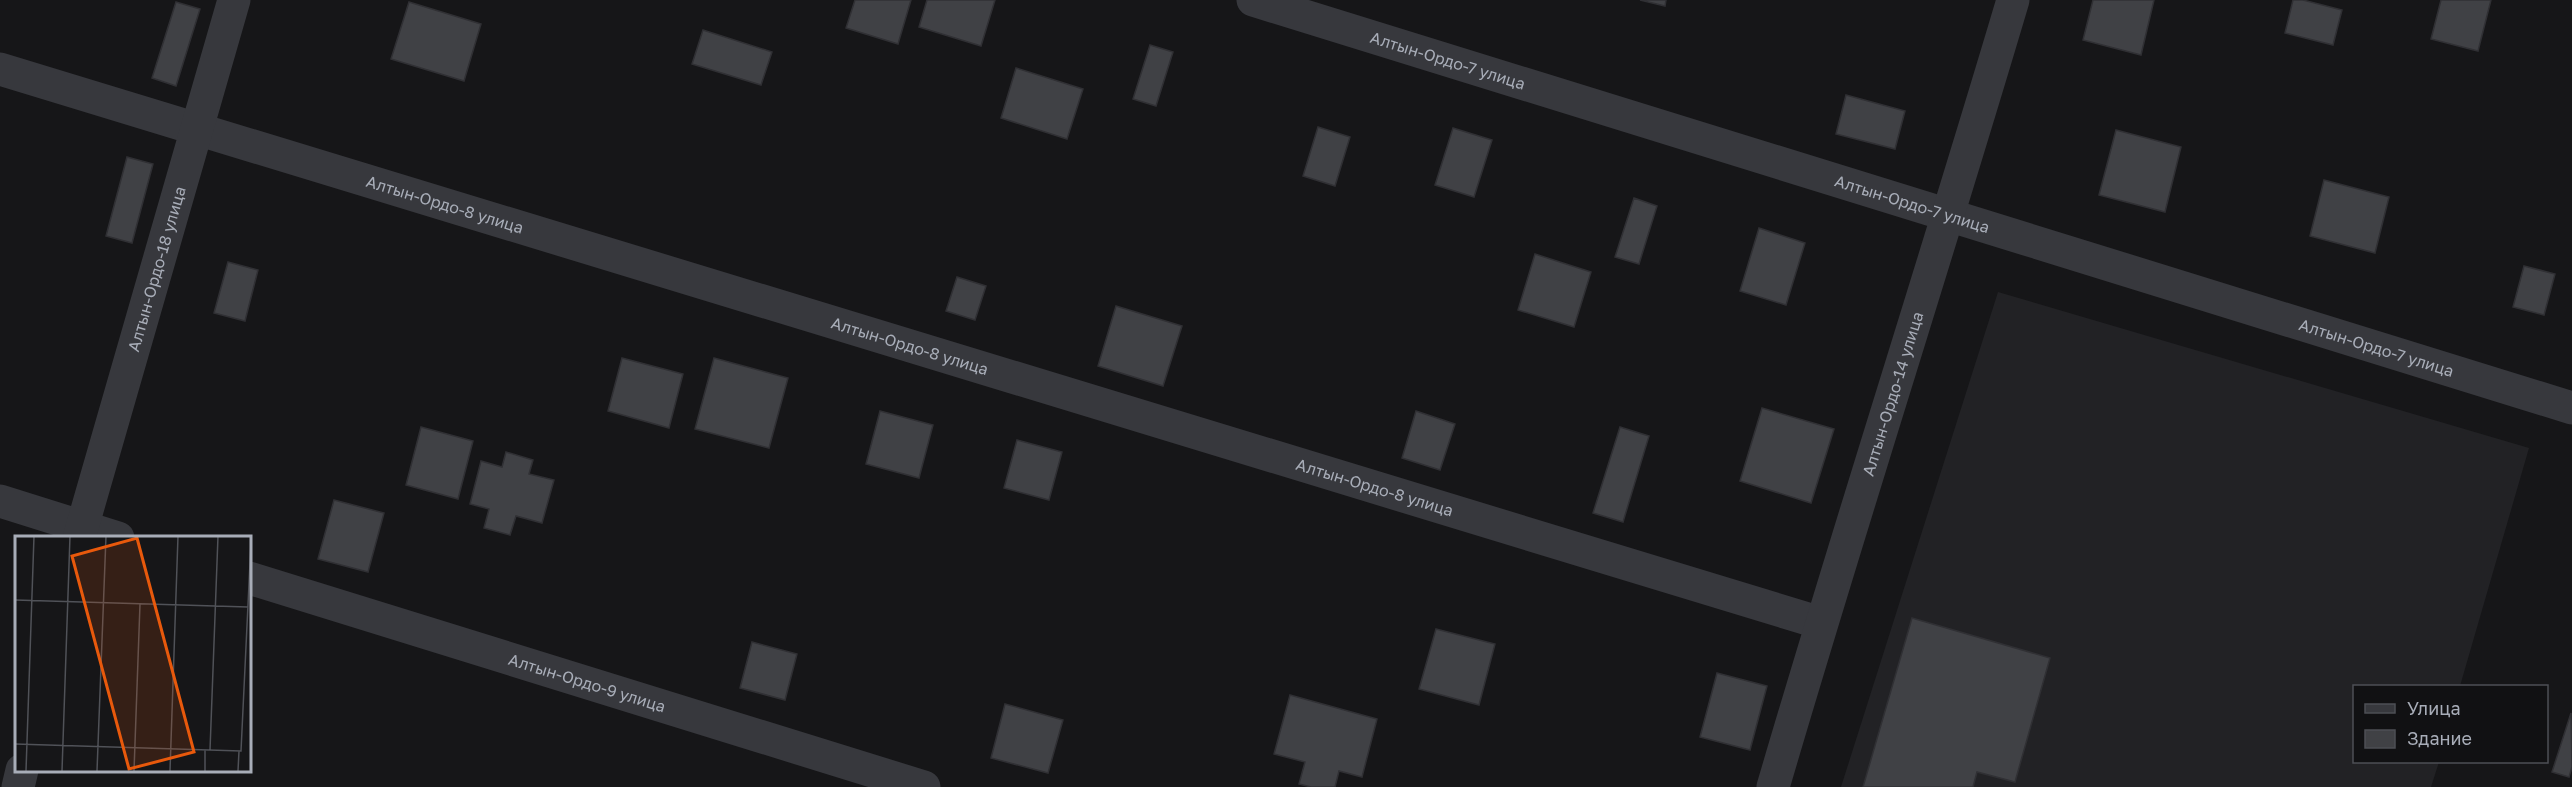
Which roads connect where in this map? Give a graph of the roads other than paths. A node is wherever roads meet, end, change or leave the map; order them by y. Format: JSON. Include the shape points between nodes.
{"nodes":[{"id":1,"x":234,"y":0,"type":"edge"},
{"id":2,"x":1253,"y":0,"type":"edge"},
{"id":3,"x":2013,"y":0,"type":"edge"},
{"id":4,"x":0,"y":69,"type":"edge"},
{"id":5,"x":195,"y":130,"type":"junction"},
{"id":6,"x":1949,"y":215,"type":"junction"},
{"id":7,"x":2572,"y":408,"type":"edge"},
{"id":8,"x":0,"y":501,"type":"edge"},
{"id":9,"x":81,"y":532,"type":"edge"},
{"id":10,"x":106,"y":536,"type":"edge"},
{"id":11,"x":250,"y":579,"type":"edge"},
{"id":12,"x":1821,"y":623,"type":"junction"},
{"id":13,"x":22,"y":772,"type":"edge"},
{"id":14,"x":18,"y":787,"type":"edge"},
{"id":15,"x":924,"y":787,"type":"edge"},
{"id":16,"x":1773,"y":787,"type":"edge"}],
"edges":[{"from":1,"to":5,"type":"street","name":"Алтын-Ордо-18 улица"},
{"from":2,"to":6,"type":"street","name":"Алтын-Ордо-7 улица"},
{"from":3,"to":6,"type":"street","name":"Алтын-Ордо-14 улица"},
{"from":4,"to":5,"type":"street","name":"Алтын-Ордо-8 улица"},
{"from":5,"to":9,"type":"street","name":"Алтын-Ордо-18 улица"},
{"from":5,"to":12,"type":"street","name":"Алтын-Ордо-8 улица"},
{"from":6,"to":7,"type":"street","name":"Алтын-Ордо-7 улица"},
{"from":6,"to":12,"type":"street","name":"Алтын-Ордо-14 улица"},
{"from":8,"to":9,"type":"street"},
{"from":9,"to":10,"type":"street"},
{"from":11,"to":15,"type":"street","name":"Алтын-Ордо-9 улица"},
{"from":12,"to":16,"type":"street","name":"Алтын-Ордо-14 улица"},
{"from":13,"to":14,"type":"street"}]}
